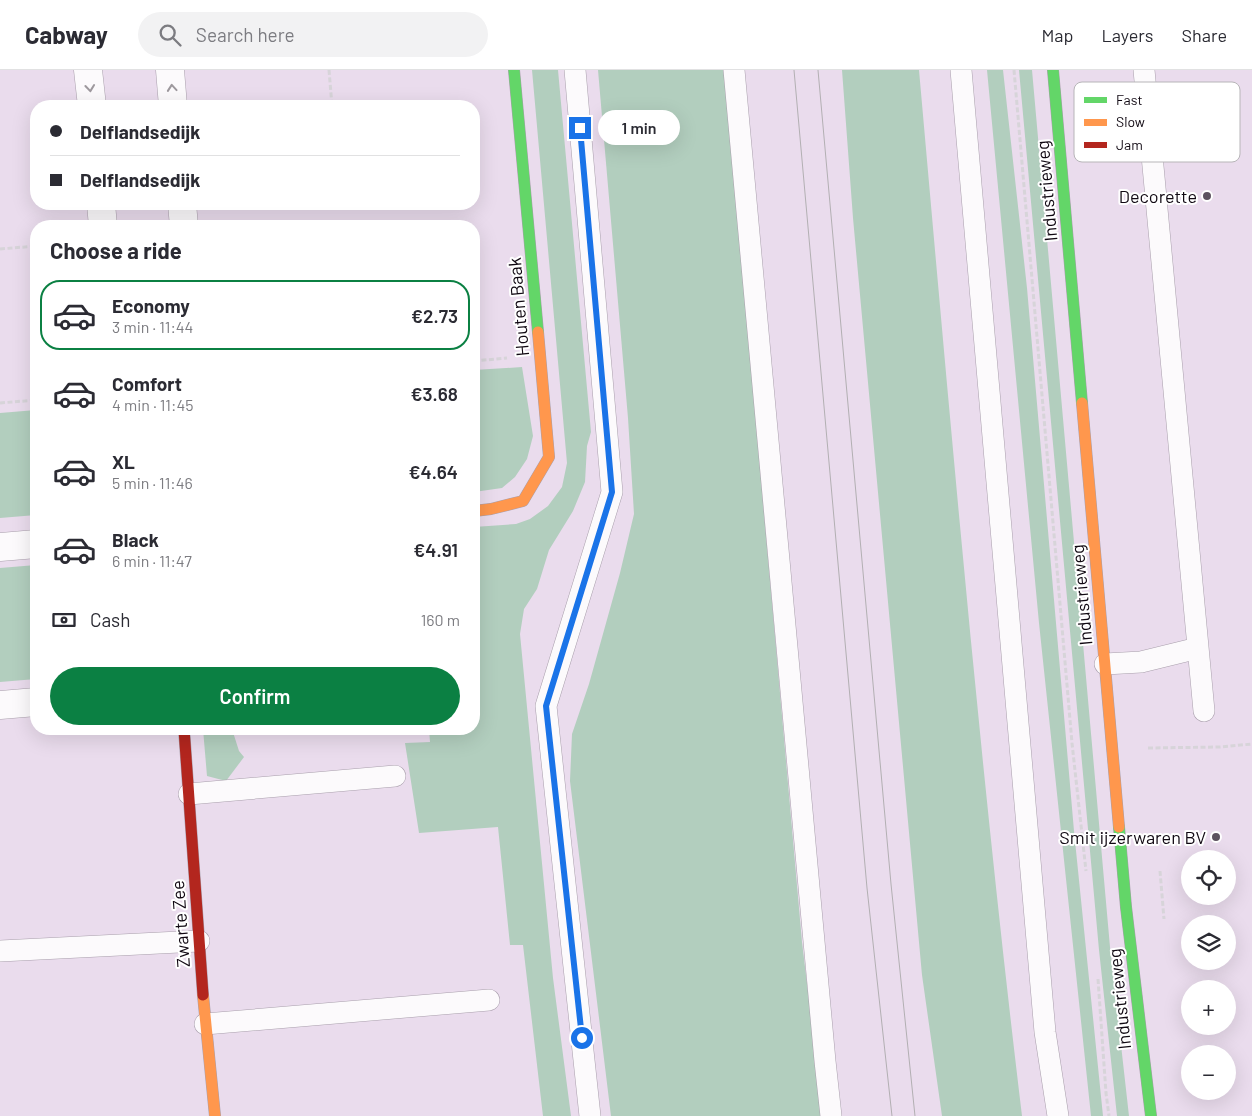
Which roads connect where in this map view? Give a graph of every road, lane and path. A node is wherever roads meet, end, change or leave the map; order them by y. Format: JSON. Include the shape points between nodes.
{"nodes":[{"id":1,"x":88,"y":70,"type":"edge"},
{"id":2,"x":170,"y":70,"type":"edge"},
{"id":3,"x":328,"y":70,"type":"edge"},
{"id":4,"x":514,"y":70,"type":"edge"},
{"id":5,"x":576,"y":70,"type":"edge"},
{"id":6,"x":734,"y":70,"type":"edge"},
{"id":7,"x":961,"y":70,"type":"edge"},
{"id":8,"x":1014,"y":70,"type":"edge"},
{"id":9,"x":1053,"y":70,"type":"edge"},
{"id":10,"x":91,"y":100,"type":"edge"},
{"id":11,"x":172,"y":100,"type":"edge"},
{"id":12,"x":331,"y":100,"type":"edge"},
{"id":13,"x":1153,"y":162,"type":"edge"},
{"id":14,"x":30,"y":246,"type":"edge"},
{"id":15,"x":0,"y":249,"type":"edge"},
{"id":16,"x":30,"y":400,"type":"edge"},
{"id":17,"x":0,"y":403,"type":"edge"},
{"id":18,"x":480,"y":510,"type":"edge"},
{"id":19,"x":30,"y":544,"type":"edge"},
{"id":20,"x":0,"y":547,"type":"edge"},
{"id":21,"x":1198,"y":648,"type":"junction"},
{"id":22,"x":1105,"y":664,"type":"junction"},
{"id":23,"x":30,"y":702,"type":"edge"},
{"id":24,"x":0,"y":705,"type":"edge"},
{"id":25,"x":1204,"y":711,"type":"dead end"},
{"id":26,"x":184,"y":735,"type":"edge"},
{"id":27,"x":1252,"y":744,"type":"edge"},
{"id":28,"x":1148,"y":748,"type":"dead end"},
{"id":29,"x":395,"y":776,"type":"dead end"},
{"id":30,"x":189,"y":794,"type":"junction"},
{"id":31,"x":1087,"y":877,"type":"dead end"},
{"id":32,"x":199,"y":941,"type":"junction"},
{"id":33,"x":0,"y":951,"type":"edge"},
{"id":34,"x":1097,"y":972,"type":"dead end"},
{"id":35,"x":489,"y":1000,"type":"dead end"},
{"id":36,"x":205,"y":1024,"type":"junction"},
{"id":37,"x":215,"y":1116,"type":"edge"},
{"id":38,"x":590,"y":1116,"type":"edge"},
{"id":39,"x":832,"y":1116,"type":"edge"},
{"id":40,"x":1058,"y":1116,"type":"edge"},
{"id":41,"x":1109,"y":1116,"type":"edge"},
{"id":42,"x":1151,"y":1116,"type":"edge"}],
"edges":[{"from":1,"to":10,"type":"street","one_way":true},
{"from":11,"to":2,"type":"street","one_way":true},
{"from":3,"to":12,"type":"path"},
{"from":4,"to":18,"type":"main road","name":"Houten Baak","via":[[549,457],[523,502]]},
{"from":5,"to":38,"type":"lane","via":[[612,492],[546,706]]},
{"from":6,"to":39,"type":"lane"},
{"from":7,"to":40,"type":"lane","via":[[1046,1032]]},
{"from":8,"to":31,"type":"path","name":"Industrieweg","via":[[1071,733]]},
{"from":9,"to":22,"type":"main road","name":"Industrieweg"},
{"from":13,"to":21,"type":"lane"},
{"from":14,"to":15,"type":"path"},
{"from":16,"to":17,"type":"path"},
{"from":19,"to":20,"type":"street"},
{"from":21,"to":22,"type":"lane","via":[[1141,662]]},
{"from":21,"to":25,"type":"lane"},
{"from":22,"to":42,"type":"main road","name":"Industrieweg","via":[[1126,907]]},
{"from":23,"to":24,"type":"street"},
{"from":26,"to":30,"type":"main road","name":"Zwarte Zee"},
{"from":27,"to":28,"type":"path"},
{"from":29,"to":30,"type":"lane"},
{"from":30,"to":32,"type":"main road","name":"Zwarte Zee"},
{"from":32,"to":33,"type":"lane"},
{"from":32,"to":36,"type":"main road","name":"Zwarte Zee"},
{"from":34,"to":41,"type":"path","name":"Industrieweg"},
{"from":35,"to":36,"type":"lane"},
{"from":36,"to":37,"type":"main road","name":"Zwarte Zee"}]}
